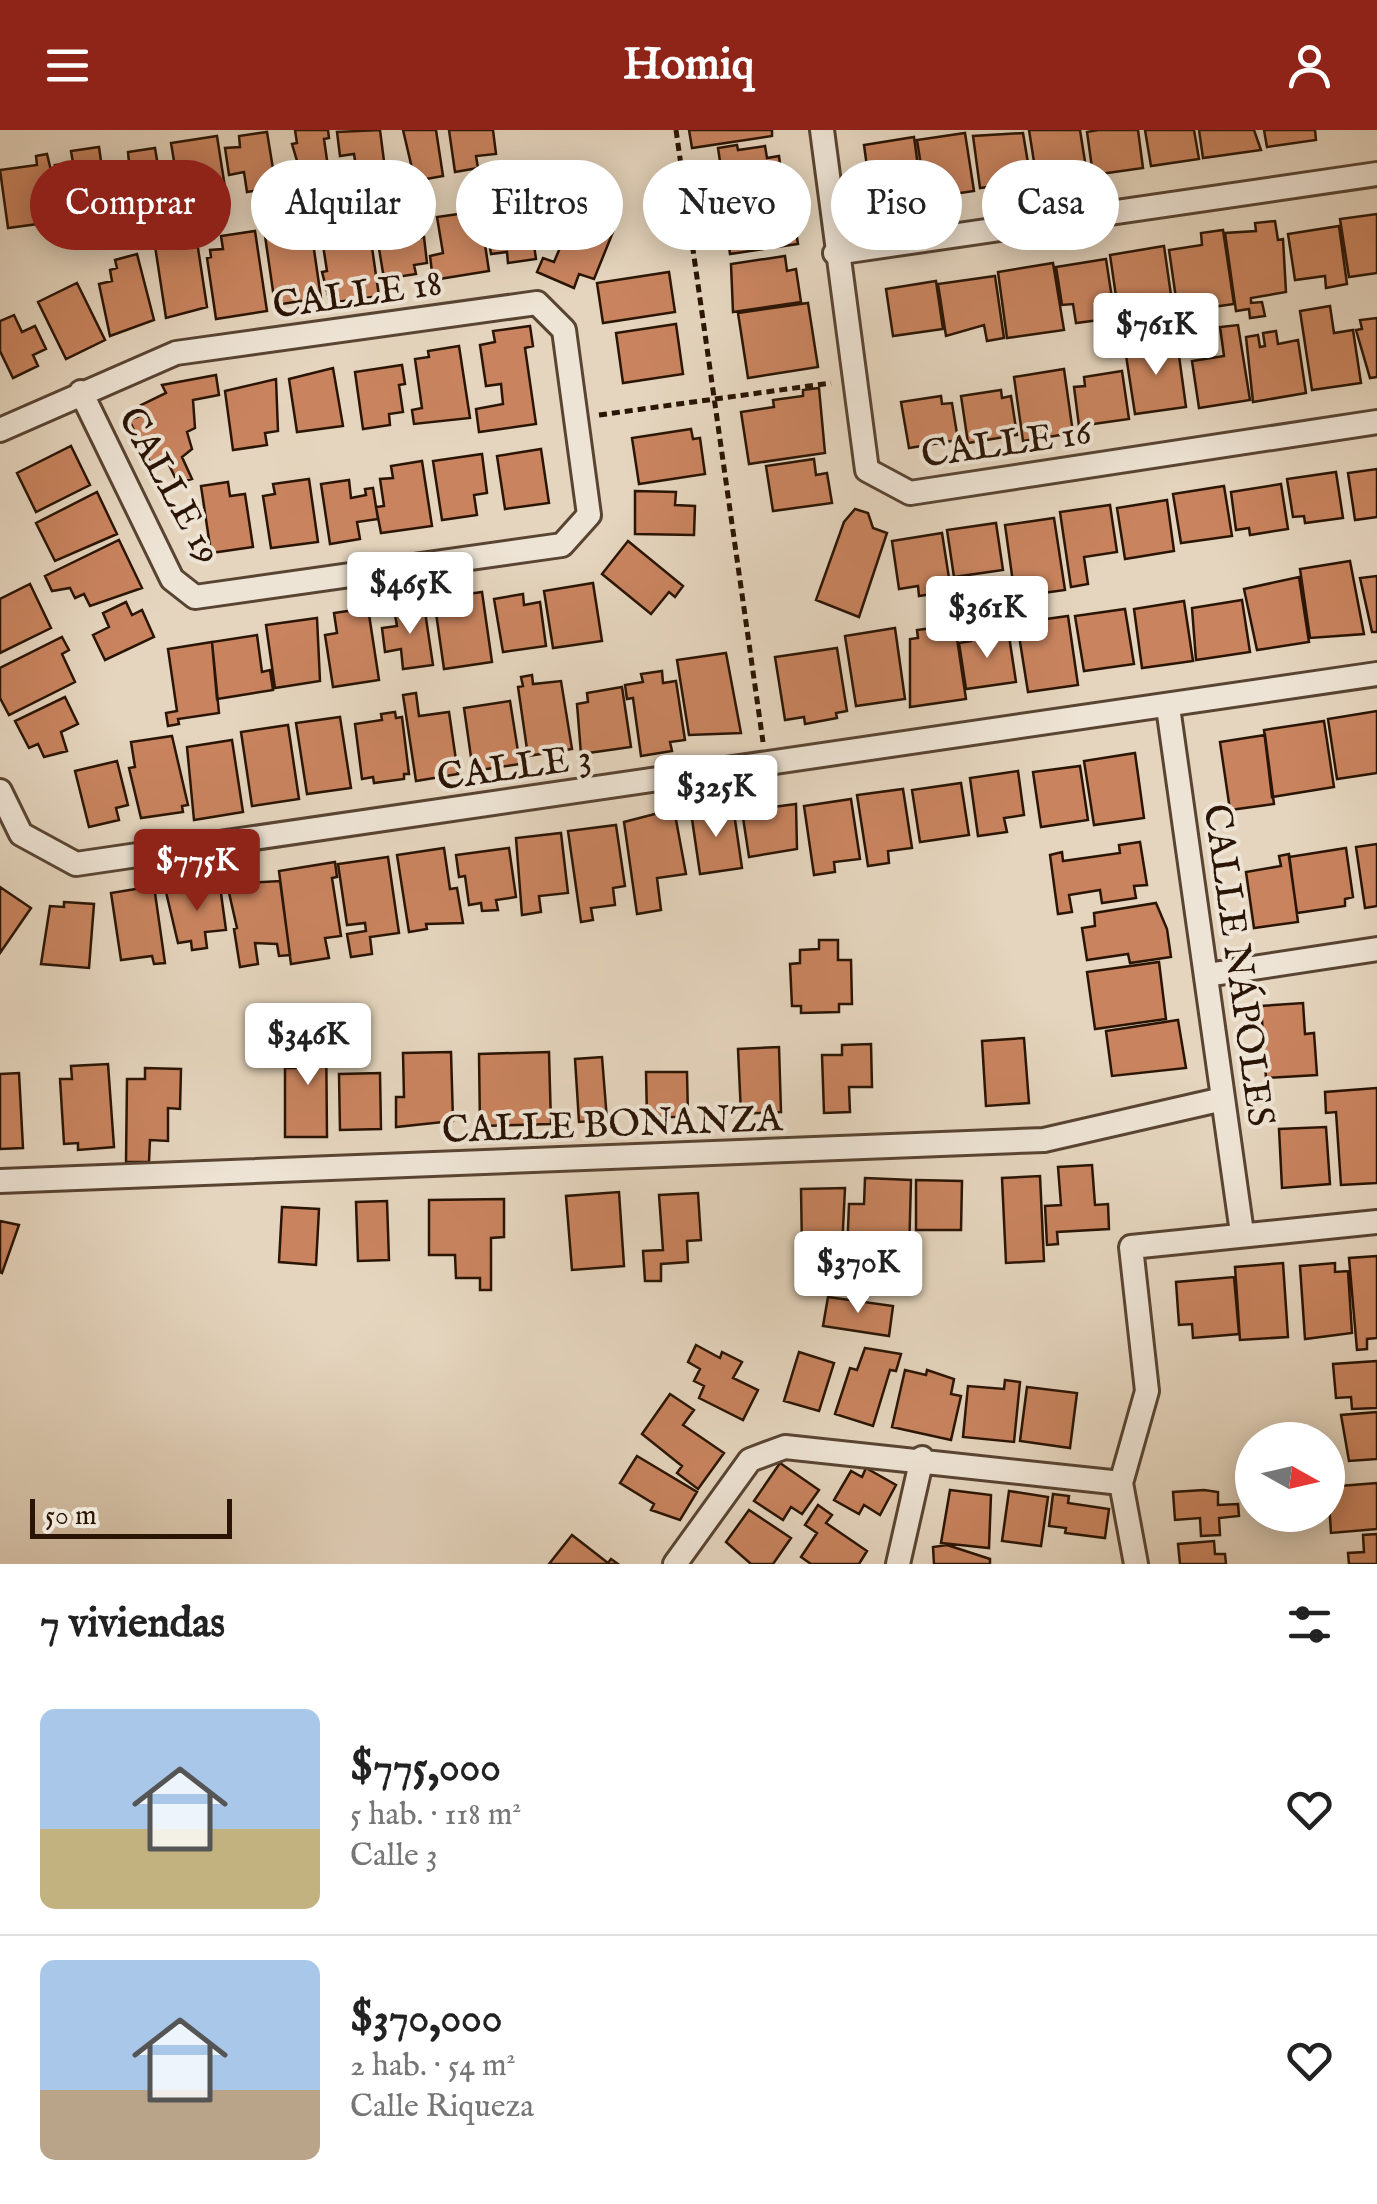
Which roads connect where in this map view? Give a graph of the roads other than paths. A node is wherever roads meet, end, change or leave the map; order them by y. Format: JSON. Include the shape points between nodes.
{"nodes":[{"id":1,"x":822,"y":130,"type":"edge"},
{"id":2,"x":1377,"y":174,"type":"edge"},
{"id":3,"x":835,"y":253,"type":"junction"},
{"id":4,"x":81,"y":392,"type":"junction"},
{"id":5,"x":1377,"y":422,"type":"edge"},
{"id":6,"x":0,"y":430,"type":"edge"},
{"id":7,"x":586,"y":493,"type":"joint"},
{"id":8,"x":1377,"y":674,"type":"edge"},
{"id":9,"x":1168,"y":708,"type":"junction"},
{"id":10,"x":0,"y":791,"type":"edge"},
{"id":11,"x":1377,"y":949,"type":"edge"},
{"id":12,"x":1207,"y":976,"type":"junction"},
{"id":13,"x":1223,"y":1099,"type":"junction"},
{"id":14,"x":0,"y":1181,"type":"edge"},
{"id":15,"x":1377,"y":1222,"type":"edge"},
{"id":16,"x":1242,"y":1232,"type":"junction"},
{"id":17,"x":922,"y":1458,"type":"junction"},
{"id":18,"x":1120,"y":1483,"type":"junction"},
{"id":19,"x":675,"y":1564,"type":"edge"},
{"id":20,"x":898,"y":1564,"type":"edge"},
{"id":21,"x":1136,"y":1564,"type":"edge"}],
"edges":[{"from":1,"to":3,"type":"street","name":"CALLE 16"},
{"from":2,"to":3,"type":"street"},
{"from":3,"to":5,"type":"street","name":"CALLE 16","via":[[867,470],[910,494]]},
{"from":4,"to":6,"type":"street","name":"CALLE 18"},
{"from":4,"to":7,"type":"street","name":"CALLE 18","via":[[176,354],[537,303],[564,330]]},
{"from":4,"to":7,"type":"street","name":"CALLE 19","via":[[172,579],[195,598],[562,545],[589,516]]},
{"from":8,"to":9,"type":"street","name":"CALLE 3"},
{"from":9,"to":10,"type":"street","name":"CALLE 3","via":[[76,864],[21,834]]},
{"from":9,"to":12,"type":"street","name":"CALLE NÁPOLES"},
{"from":11,"to":12,"type":"street"},
{"from":12,"to":13,"type":"street","name":"CALLE NÁPOLES"},
{"from":13,"to":14,"type":"street","name":"CALLE BONANZA","via":[[1044,1140]]},
{"from":13,"to":16,"type":"street","name":"CALLE NÁPOLES"},
{"from":15,"to":16,"type":"street"},
{"from":16,"to":18,"type":"street","via":[[1130,1247],[1148,1392]]},
{"from":17,"to":18,"type":"street"},
{"from":17,"to":19,"type":"street","via":[[784,1446],[750,1460]]},
{"from":17,"to":20,"type":"street"},
{"from":18,"to":21,"type":"street"}]}
